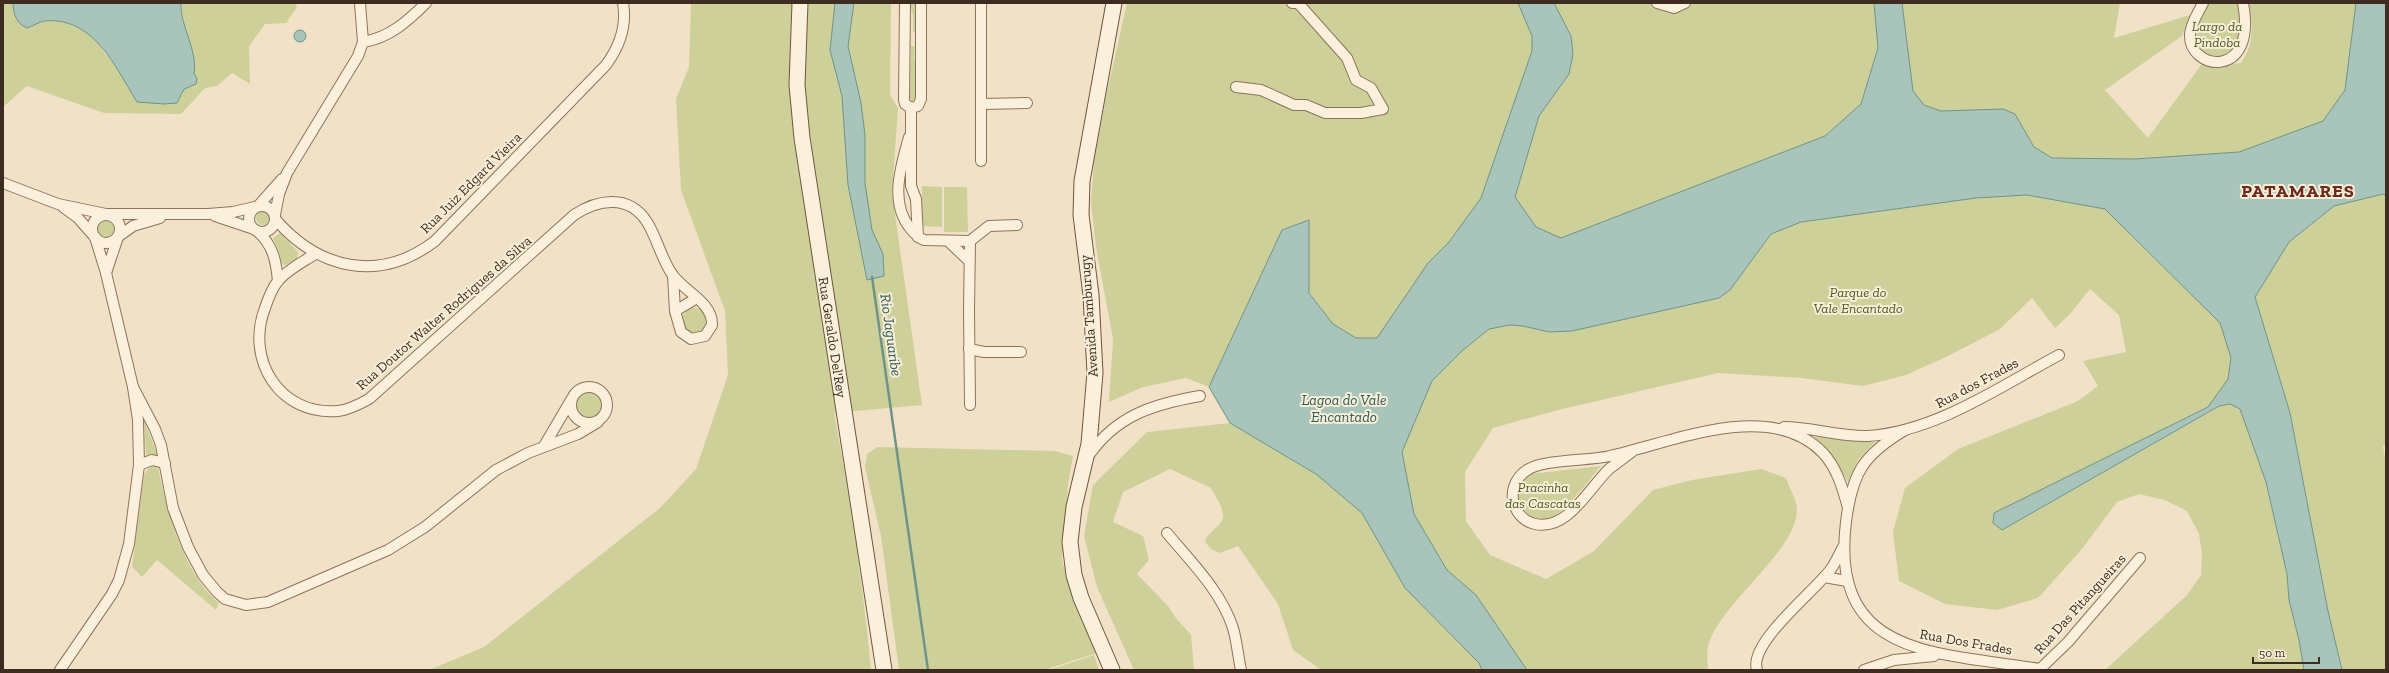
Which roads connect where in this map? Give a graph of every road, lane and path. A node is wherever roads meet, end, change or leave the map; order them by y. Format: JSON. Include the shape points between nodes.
{"nodes":[{"id":1,"x":360,"y":3,"type":"edge"},
{"id":2,"x":426,"y":3,"type":"edge"},
{"id":3,"x":623,"y":3,"type":"edge"},
{"id":4,"x":800,"y":3,"type":"edge"},
{"id":5,"x":905,"y":3,"type":"edge"},
{"id":6,"x":921,"y":3,"type":"edge"},
{"id":7,"x":981,"y":3,"type":"edge"},
{"id":8,"x":1114,"y":3,"type":"edge"},
{"id":9,"x":1292,"y":3,"type":"edge"},
{"id":10,"x":1685,"y":3,"type":"edge"},
{"id":11,"x":2203,"y":3,"type":"edge"},
{"id":12,"x":2243,"y":3,"type":"edge"},
{"id":13,"x":1659,"y":4,"type":"edge"},
{"id":14,"x":905,"y":38,"type":"junction"},
{"id":15,"x":921,"y":39,"type":"junction"},
{"id":16,"x":363,"y":42,"type":"junction"},
{"id":17,"x":1236,"y":87,"type":"dead end"},
{"id":18,"x":1027,"y":103,"type":"dead end"},
{"id":19,"x":981,"y":104,"type":"junction"},
{"id":20,"x":911,"y":108,"type":"junction"},
{"id":21,"x":909,"y":137,"type":"junction"},
{"id":22,"x":981,"y":161,"type":"dead end"},
{"id":23,"x":287,"y":173,"type":"junction"},
{"id":24,"x":3,"y":183,"type":"edge"},
{"id":25,"x":899,"y":190,"type":"junction"},
{"id":26,"x":913,"y":190,"type":"junction"},
{"id":27,"x":58,"y":204,"type":"junction"},
{"id":28,"x":257,"y":206,"type":"junction"},
{"id":29,"x":107,"y":214,"type":"junction"},
{"id":30,"x":208,"y":214,"type":"junction"},
{"id":31,"x":171,"y":215,"type":"junction"},
{"id":32,"x":276,"y":217,"type":"junction"},
{"id":33,"x":1018,"y":225,"type":"dead end"},
{"id":34,"x":255,"y":230,"type":"junction"},
{"id":35,"x":94,"y":236,"type":"junction"},
{"id":36,"x":118,"y":237,"type":"junction"},
{"id":37,"x":918,"y":237,"type":"junction"},
{"id":38,"x":948,"y":241,"type":"junction"},
{"id":39,"x":970,"y":241,"type":"junction"},
{"id":40,"x":315,"y":254,"type":"junction"},
{"id":41,"x":970,"y":261,"type":"junction"},
{"id":42,"x":106,"y":273,"type":"junction"},
{"id":43,"x":673,"y":275,"type":"junction"},
{"id":44,"x":278,"y":281,"type":"junction"},
{"id":45,"x":697,"y":298,"type":"junction"},
{"id":46,"x":675,"y":310,"type":"junction"},
{"id":47,"x":969,"y":349,"type":"junction"},
{"id":48,"x":1021,"y":352,"type":"dead end"},
{"id":49,"x":2059,"y":355,"type":"dead end"},
{"id":50,"x":133,"y":387,"type":"junction"},
{"id":51,"x":1200,"y":396,"type":"dead end"},
{"id":52,"x":572,"y":399,"type":"junction"},
{"id":53,"x":970,"y":405,"type":"dead end"},
{"id":54,"x":598,"y":422,"type":"junction"},
{"id":55,"x":1772,"y":427,"type":"junction"},
{"id":56,"x":1905,"y":430,"type":"junction"},
{"id":57,"x":1813,"y":431,"type":"junction"},
{"id":58,"x":1875,"y":435,"type":"junction"},
{"id":59,"x":1808,"y":442,"type":"junction"},
{"id":60,"x":1880,"y":445,"type":"junction"},
{"id":61,"x":544,"y":446,"type":"junction"},
{"id":62,"x":1633,"y":451,"type":"junction"},
{"id":63,"x":1604,"y":458,"type":"junction"},
{"id":64,"x":1085,"y":459,"type":"junction"},
{"id":65,"x":165,"y":463,"type":"junction"},
{"id":66,"x":139,"y":465,"type":"junction"},
{"id":67,"x":1609,"y":470,"type":"junction"},
{"id":68,"x":1841,"y":483,"type":"junction"},
{"id":69,"x":1854,"y":484,"type":"junction"},
{"id":70,"x":1848,"y":508,"type":"junction"},
{"id":71,"x":1167,"y":533,"type":"dead end"},
{"id":72,"x":1843,"y":545,"type":"junction"},
{"id":73,"x":2140,"y":558,"type":"dead end"},
{"id":74,"x":1824,"y":577,"type":"junction"},
{"id":75,"x":1847,"y":581,"type":"junction"},
{"id":76,"x":1894,"y":640,"type":"junction"},
{"id":77,"x":1237,"y":645,"type":"junction"},
{"id":78,"x":1948,"y":655,"type":"junction"},
{"id":79,"x":1894,"y":660,"type":"junction"},
{"id":80,"x":60,"y":670,"type":"edge"},
{"id":81,"x":884,"y":670,"type":"edge"},
{"id":82,"x":1112,"y":670,"type":"edge"},
{"id":83,"x":1241,"y":670,"type":"edge"},
{"id":84,"x":1248,"y":670,"type":"edge"},
{"id":85,"x":1757,"y":670,"type":"edge"},
{"id":86,"x":1864,"y":670,"type":"edge"},
{"id":87,"x":2040,"y":670,"type":"edge"}],
"edges":[{"from":1,"to":16,"type":"street"},
{"from":2,"to":16,"type":"street","via":[[397,28],[382,37]]},
{"from":3,"to":40,"type":"street","name":"Rua Juiz Edgard Vieira","via":[[620,42],[606,65],[435,241],[410,257],[382,266],[352,266]]},
{"from":4,"to":81,"type":"main road","name":"Rua Geraldo Del'Rey","via":[[797,85],[802,138]]},
{"from":5,"to":14,"type":"street"},
{"from":6,"to":15,"type":"street"},
{"from":7,"to":19,"type":"street"},
{"from":8,"to":64,"type":"main road","name":"Avenida Tamburugy","via":[[1084,161],[1080,200],[1092,310],[1095,373],[1094,403]]},
{"from":9,"to":17,"type":"street","via":[[1298,3],[1347,58],[1356,80],[1371,88],[1383,110],[1325,113],[1306,105],[1294,104],[1261,90]]},
{"from":10,"to":13,"type":"street","via":[[1674,8]]},
{"from":11,"to":12,"type":"street","via":[[2191,29],[2191,44],[2201,57],[2217,62],[2232,59],[2242,48],[2246,24]]},
{"from":14,"to":15,"type":"street"},
{"from":14,"to":20,"type":"street","via":[[904,100]]},
{"from":15,"to":20,"type":"street","via":[[920,103]]},
{"from":16,"to":23,"type":"street","via":[[358,56]]},
{"from":18,"to":19,"type":"street"},
{"from":19,"to":22,"type":"street"},
{"from":20,"to":21,"type":"street"},
{"from":21,"to":25,"type":"street"},
{"from":21,"to":26,"type":"street"},
{"from":23,"to":28,"type":"street"},
{"from":23,"to":32,"type":"street"},
{"from":24,"to":27,"type":"street"},
{"from":25,"to":26,"type":"street"},
{"from":25,"to":37,"type":"street","via":[[898,203],[903,219]]},
{"from":26,"to":37,"type":"street","via":[[916,199]]},
{"from":27,"to":29,"type":"street"},
{"from":27,"to":35,"type":"street","via":[[78,218]]},
{"from":28,"to":30,"type":"street","via":[[233,212]]},
{"from":28,"to":32,"type":"street","via":[[270,209]]},
{"from":28,"to":34,"type":"street","via":[[249,220]]},
{"from":29,"to":31,"type":"street"},
{"from":29,"to":35,"type":"street","via":[[94,221]]},
{"from":29,"to":36,"type":"street","via":[[113,216],[120,225]]},
{"from":30,"to":31,"type":"street"},
{"from":30,"to":34,"type":"street"},
{"from":31,"to":36,"type":"street","via":[[133,226]]},
{"from":32,"to":34,"type":"street","via":[[267,230]]},
{"from":32,"to":40,"type":"street","name":"Rua Juiz Edgard Vieira","via":[[297,242]]},
{"from":33,"to":39,"type":"street","via":[[989,226]]},
{"from":34,"to":44,"type":"street","via":[[265,238],[274,253]]},
{"from":35,"to":36,"type":"street","via":[[106,243]]},
{"from":35,"to":42,"type":"street"},
{"from":36,"to":42,"type":"street"},
{"from":37,"to":38,"type":"street","via":[[924,240]]},
{"from":38,"to":39,"type":"street"},
{"from":38,"to":41,"type":"street"},
{"from":39,"to":41,"type":"street"},
{"from":40,"to":44,"type":"street","name":"Rua Doutor Walter Rodrigues da Silva"},
{"from":41,"to":47,"type":"street"},
{"from":42,"to":50,"type":"street"},
{"from":43,"to":44,"type":"street","name":"Rua Doutor Walter Rodrigues da Silva","via":[[647,222],[640,214],[621,203],[597,202],[574,215],[369,399],[339,411],[303,406],[288,397],[267,373],[261,359],[258,335],[262,314]]},
{"from":43,"to":45,"type":"street","name":"Rua Doutor Walter Rodrigues da Silva"},
{"from":43,"to":46,"type":"street","name":"Rua Doutor Walter Rodrigues da Silva"},
{"from":45,"to":46,"type":"street"},
{"from":45,"to":46,"type":"street","name":"Rua Doutor Walter Rodrigues da Silva","via":[[711,313],[713,319],[710,331],[705,336],[698,339],[685,336],[678,326]]},
{"from":47,"to":48,"type":"street","via":[[984,352]]},
{"from":47,"to":53,"type":"street"},
{"from":49,"to":56,"type":"street","name":"Rua dos Frades","via":[[1944,416]]},
{"from":50,"to":65,"type":"street","via":[[155,428]]},
{"from":50,"to":66,"type":"street","via":[[138,420]]},
{"from":51,"to":64,"type":"street","via":[[1150,407],[1138,413],[1115,427],[1098,442]]},
{"from":52,"to":54,"type":"street","via":[[571,410],[577,419],[587,424]]},
{"from":52,"to":54,"type":"street","via":[[585,387],[602,392],[608,408]]},
{"from":52,"to":61,"type":"street"},
{"from":54,"to":61,"type":"street","via":[[578,434]]},
{"from":55,"to":57,"type":"street","name":"Rua dos Frades"},
{"from":55,"to":59,"type":"street"},
{"from":55,"to":62,"type":"street","name":"Rua dos Frades","via":[[1707,432]]},
{"from":56,"to":58,"type":"street","name":"Rua dos Frades"},
{"from":56,"to":60,"type":"street","name":"Rua dos Frades"},
{"from":57,"to":58,"type":"street","name":"Rua dos Frades","via":[[1849,436]]},
{"from":57,"to":59,"type":"street"},
{"from":58,"to":60,"type":"street"},
{"from":59,"to":68,"type":"street","via":[[1824,454]]},
{"from":60,"to":69,"type":"street","name":"Rua dos Frades","via":[[1867,458]]},
{"from":61,"to":65,"type":"street","via":[[496,470],[425,528],[388,550],[256,605],[225,600],[210,585],[178,525]]},
{"from":62,"to":63,"type":"street","name":"Rua dos Frades"},
{"from":62,"to":67,"type":"street","name":"Rua dos Frades"},
{"from":63,"to":67,"type":"street"},
{"from":63,"to":67,"type":"street","name":"Rua dos Frades","via":[[1536,465],[1527,470],[1518,477],[1514,486],[1512,496],[1515,508],[1530,522],[1551,524],[1570,512]]},
{"from":64,"to":82,"type":"main road","name":"Avenida Tamburugy","via":[[1071,524],[1071,558],[1081,598]]},
{"from":65,"to":66,"type":"street","via":[[152,460]]},
{"from":66,"to":80,"type":"street","via":[[129,544],[119,580]]},
{"from":68,"to":69,"type":"street","via":[[1848,486]]},
{"from":68,"to":70,"type":"street"},
{"from":69,"to":70,"type":"street","name":"Rua dos Frades"},
{"from":70,"to":72,"type":"street","name":"Rua Dos Frades"},
{"from":71,"to":77,"type":"street","via":[[1221,601],[1233,628]]},
{"from":72,"to":74,"type":"street"},
{"from":72,"to":75,"type":"street","name":"Rua Dos Frades"},
{"from":73,"to":87,"type":"street","name":"Rua Das Pitangueiras","via":[[2068,642]]},
{"from":74,"to":75,"type":"street"},
{"from":74,"to":85,"type":"street","via":[[1765,640],[1756,657]]},
{"from":75,"to":76,"type":"street","name":"Rua Dos Frades","via":[[1854,598],[1868,618]]},
{"from":76,"to":78,"type":"street","name":"Rua Dos Frades"},
{"from":76,"to":79,"type":"street","via":[[1897,647]]},
{"from":77,"to":83,"type":"street"},
{"from":77,"to":84,"type":"street"},
{"from":78,"to":79,"type":"street"},
{"from":78,"to":87,"type":"street","name":"Rua Dos Frades"},
{"from":79,"to":86,"type":"street"}]}
